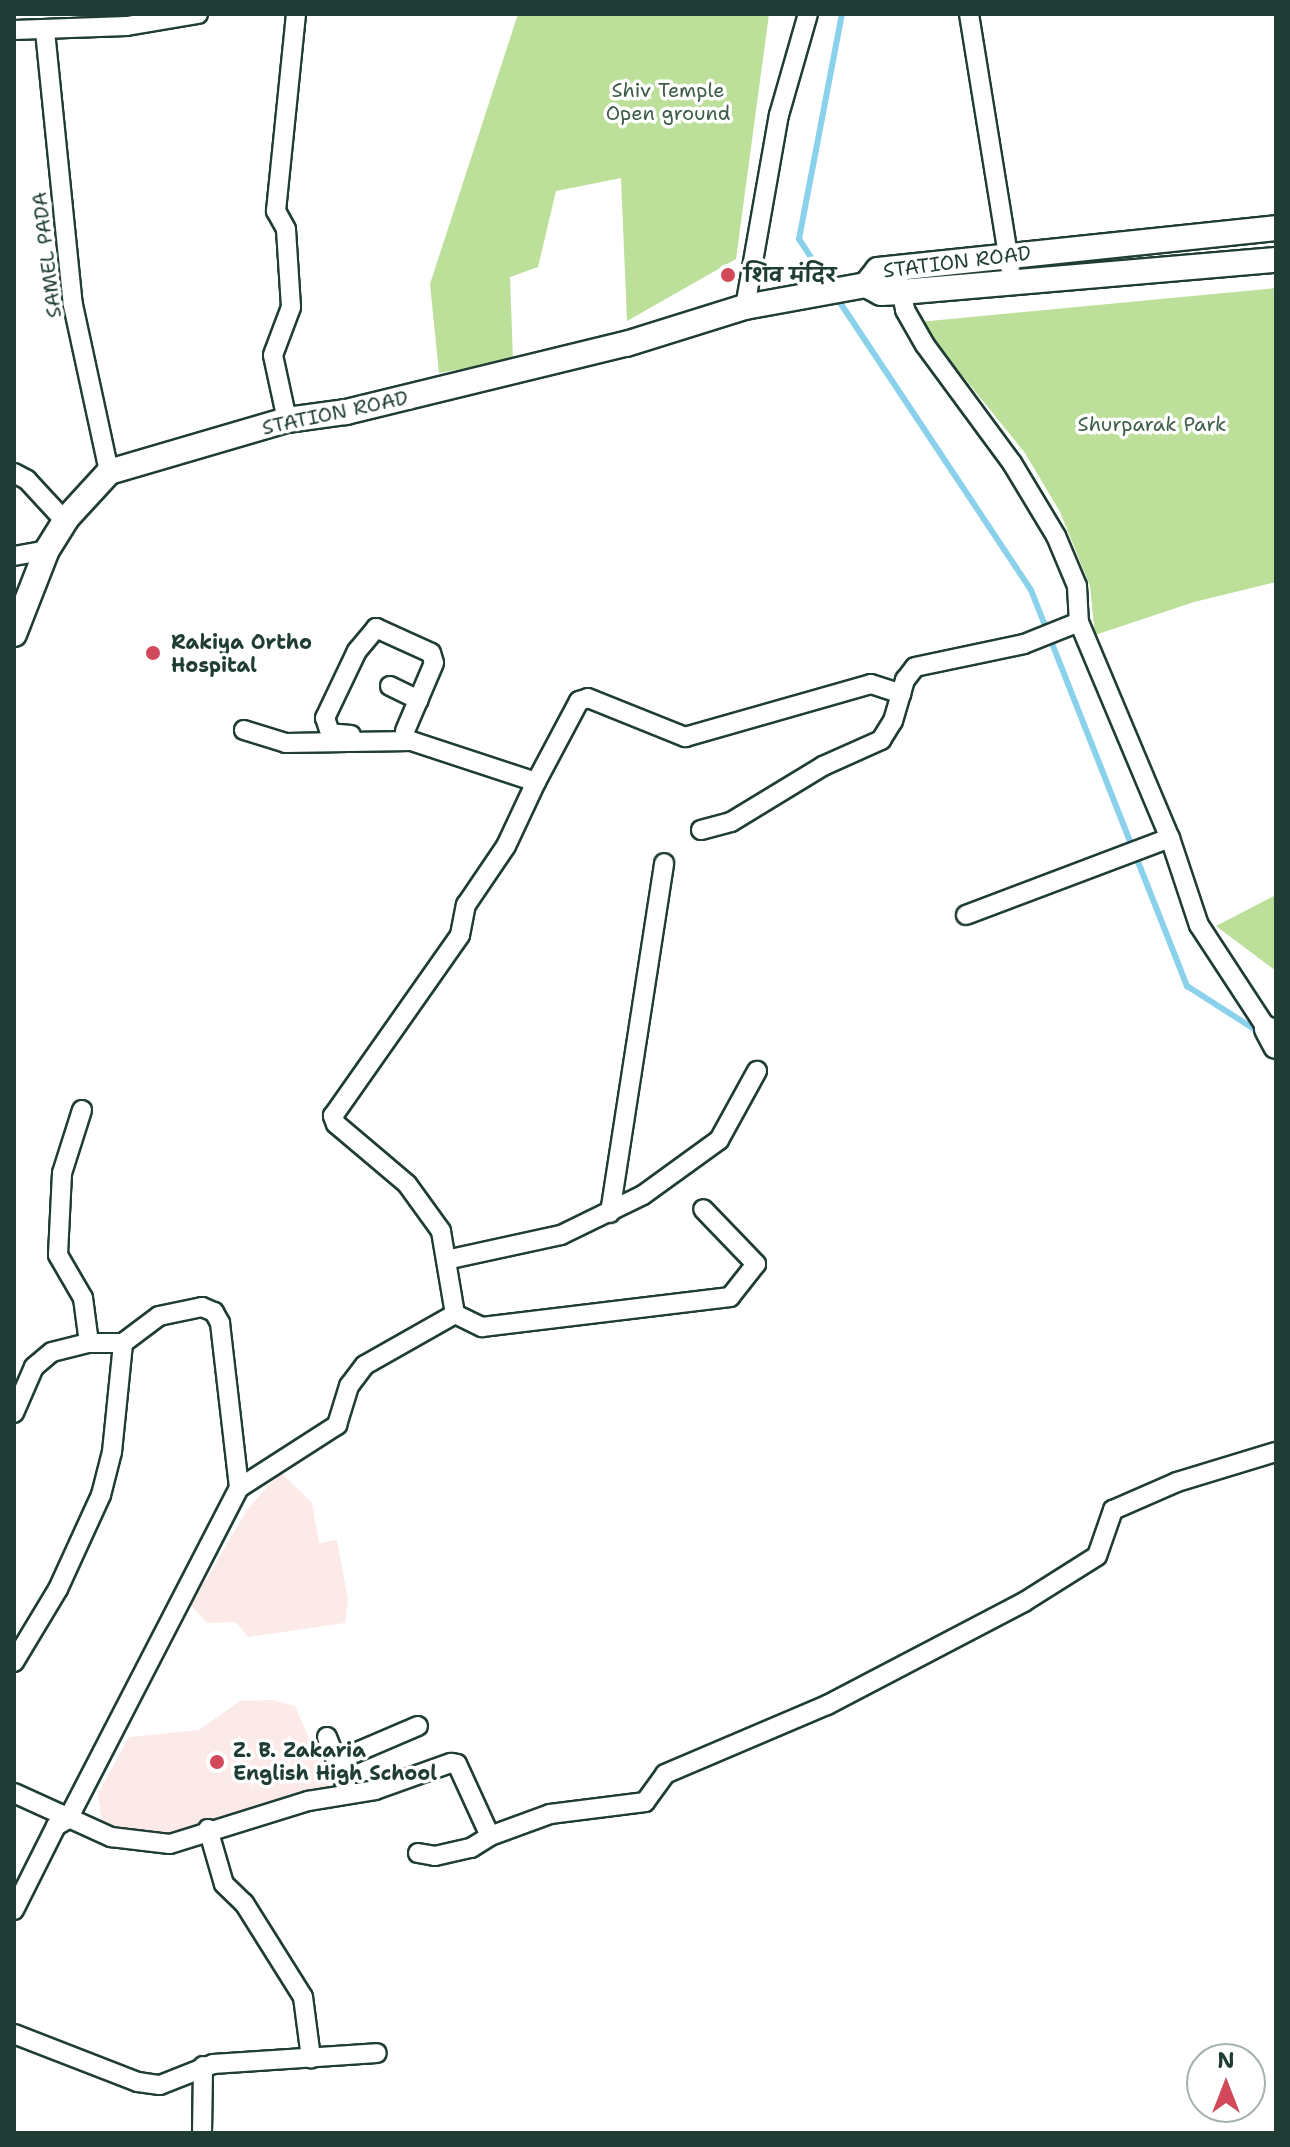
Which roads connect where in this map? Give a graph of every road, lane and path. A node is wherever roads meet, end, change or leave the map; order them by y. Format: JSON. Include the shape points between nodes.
{"nodes":[{"id":1,"x":198,"y":14,"type":"edge"},
{"id":2,"x":296,"y":14,"type":"edge"},
{"id":3,"x":808,"y":14,"type":"edge"},
{"id":4,"x":969,"y":14,"type":"edge"},
{"id":5,"x":14,"y":30,"type":"edge"},
{"id":6,"x":45,"y":31,"type":"junction"},
{"id":7,"x":1276,"y":228,"type":"edge"},
{"id":8,"x":1247,"y":232,"type":"junction"},
{"id":9,"x":1010,"y":255,"type":"junction"},
{"id":10,"x":1276,"y":260,"type":"edge"},
{"id":11,"x":1248,"y":263,"type":"junction"},
{"id":12,"x":898,"y":280,"type":"junction"},
{"id":13,"x":1011,"y":283,"type":"junction"},
{"id":14,"x":745,"y":307,"type":"junction"},
{"id":15,"x":287,"y":420,"type":"junction"},
{"id":16,"x":109,"y":472,"type":"junction"},
{"id":17,"x":14,"y":473,"type":"edge"},
{"id":18,"x":65,"y":521,"type":"junction"},
{"id":19,"x":47,"y":550,"type":"junction"},
{"id":20,"x":14,"y":556,"type":"edge"},
{"id":21,"x":1075,"y":624,"type":"junction"},
{"id":22,"x":14,"y":634,"type":"edge"},
{"id":23,"x":390,"y":686,"type":"dead end"},
{"id":24,"x":901,"y":694,"type":"junction"},
{"id":25,"x":419,"y":700,"type":"junction"},
{"id":26,"x":244,"y":730,"type":"dead end"},
{"id":27,"x":408,"y":736,"type":"junction"},
{"id":28,"x":536,"y":782,"type":"junction"},
{"id":29,"x":701,"y":830,"type":"dead end"},
{"id":30,"x":1170,"y":838,"type":"junction"},
{"id":31,"x":664,"y":863,"type":"dead end"},
{"id":32,"x":966,"y":915,"type":"dead end"},
{"id":33,"x":1272,"y":1038,"type":"edge"},
{"id":34,"x":757,"y":1071,"type":"dead end"},
{"id":35,"x":82,"y":1110,"type":"dead end"},
{"id":36,"x":703,"y":1209,"type":"dead end"},
{"id":37,"x":610,"y":1213,"type":"junction"},
{"id":38,"x":446,"y":1260,"type":"junction"},
{"id":39,"x":455,"y":1314,"type":"junction"},
{"id":40,"x":89,"y":1343,"type":"junction"},
{"id":41,"x":123,"y":1343,"type":"junction"},
{"id":42,"x":14,"y":1413,"type":"edge"},
{"id":43,"x":1276,"y":1452,"type":"edge"},
{"id":44,"x":239,"y":1488,"type":"junction"},
{"id":45,"x":14,"y":1662,"type":"edge"},
{"id":46,"x":418,"y":1726,"type":"dead end"},
{"id":47,"x":327,"y":1737,"type":"dead end"},
{"id":48,"x":336,"y":1761,"type":"junction"},
{"id":49,"x":14,"y":1793,"type":"edge"},
{"id":50,"x":349,"y":1793,"type":"junction"},
{"id":51,"x":68,"y":1819,"type":"junction"},
{"id":52,"x":208,"y":1829,"type":"junction"},
{"id":53,"x":490,"y":1836,"type":"junction"},
{"id":54,"x":418,"y":1853,"type":"dead end"},
{"id":55,"x":14,"y":1910,"type":"edge"},
{"id":56,"x":14,"y":2034,"type":"edge"},
{"id":57,"x":377,"y":2053,"type":"dead end"},
{"id":58,"x":311,"y":2058,"type":"junction"},
{"id":59,"x":203,"y":2066,"type":"junction"},
{"id":60,"x":202,"y":2133,"type":"edge"}],
"edges":[{"from":1,"to":6,"type":"street","via":[[127,26]]},
{"from":2,"to":15,"type":"street","via":[[276,211],[286,229],[291,307],[273,355]]},
{"from":3,"to":14,"type":"street","via":[[779,115]]},
{"from":4,"to":9,"type":"street"},
{"from":5,"to":6,"type":"street"},
{"from":6,"to":16,"type":"street","name":"SAMEL PADA","via":[[73,305]]},
{"from":7,"to":8,"type":"main road","name":"STATION ROAD"},
{"from":8,"to":9,"type":"main road","name":"STATION ROAD"},
{"from":8,"to":11,"type":"main road"},
{"from":9,"to":12,"type":"main road","name":"STATION ROAD"},
{"from":9,"to":13,"type":"street"},
{"from":10,"to":11,"type":"main road","name":"STATION ROAD"},
{"from":11,"to":13,"type":"main road","name":"STATION ROAD"},
{"from":12,"to":13,"type":"main road","name":"STATION ROAD"},
{"from":12,"to":14,"type":"main road","name":"STATION ROAD","via":[[881,293],[862,286]]},
{"from":12,"to":21,"type":"street","via":[[925,345],[1012,463],[1056,536],[1077,586]]},
{"from":14,"to":15,"type":"main road","name":"STATION ROAD","via":[[613,348],[346,412]]},
{"from":15,"to":16,"type":"main road","name":"STATION ROAD"},
{"from":16,"to":18,"type":"main road"},
{"from":17,"to":18,"type":"street"},
{"from":18,"to":19,"type":"main road"},
{"from":19,"to":20,"type":"street"},
{"from":19,"to":22,"type":"main road"},
{"from":21,"to":24,"type":"street","via":[[1024,644],[915,667]]},
{"from":21,"to":30,"type":"street"},
{"from":23,"to":25,"type":"street"},
{"from":24,"to":28,"type":"street","via":[[871,684],[685,737],[588,698],[579,701]]},
{"from":24,"to":29,"type":"street","via":[[881,740],[823,766],[753,811],[713,830]]},
{"from":25,"to":27,"type":"street"},
{"from":25,"to":27,"type":"street","via":[[434,663],[431,653],[370,630],[325,727],[344,736]]},
{"from":26,"to":27,"type":"street","via":[[286,743]]},
{"from":27,"to":28,"type":"street"},
{"from":28,"to":38,"type":"street","via":[[506,846],[466,905],[460,935],[333,1116],[407,1184],[441,1231]]},
{"from":30,"to":32,"type":"street"},
{"from":30,"to":33,"type":"street","via":[[1199,925]]},
{"from":31,"to":37,"type":"street"},
{"from":34,"to":37,"type":"street","via":[[719,1140]]},
{"from":35,"to":40,"type":"street","via":[[62,1173],[58,1255],[83,1298]]},
{"from":36,"to":39,"type":"street","via":[[756,1264],[730,1297],[482,1327]]},
{"from":37,"to":38,"type":"street","via":[[561,1235]]},
{"from":38,"to":39,"type":"street"},
{"from":39,"to":44,"type":"street","via":[[365,1365],[349,1386],[337,1425]]},
{"from":40,"to":41,"type":"street"},
{"from":40,"to":42,"type":"street","via":[[52,1352],[34,1367]]},
{"from":41,"to":44,"type":"street","via":[[178,1309],[214,1312],[220,1323]]},
{"from":41,"to":45,"type":"street","via":[[112,1452],[101,1495],[58,1589]]},
{"from":43,"to":53,"type":"street","via":[[1177,1482],[1113,1510],[1097,1556],[1036,1595],[897,1672],[665,1774],[645,1802],[550,1814]]},
{"from":44,"to":51,"type":"street"},
{"from":46,"to":48,"type":"street"},
{"from":47,"to":48,"type":"street"},
{"from":48,"to":50,"type":"street"},
{"from":49,"to":51,"type":"street"},
{"from":50,"to":52,"type":"street"},
{"from":50,"to":53,"type":"street","via":[[457,1764]]},
{"from":51,"to":52,"type":"street","via":[[139,1844],[170,1844]]},
{"from":51,"to":55,"type":"street","via":[[56,1826]]},
{"from":52,"to":58,"type":"street","via":[[224,1884],[244,1903],[303,1997]]},
{"from":53,"to":54,"type":"street","via":[[471,1848],[435,1856]]},
{"from":56,"to":59,"type":"street","via":[[150,2085],[171,2083]]},
{"from":57,"to":58,"type":"street"},
{"from":58,"to":59,"type":"street"},
{"from":59,"to":60,"type":"street"}]}
